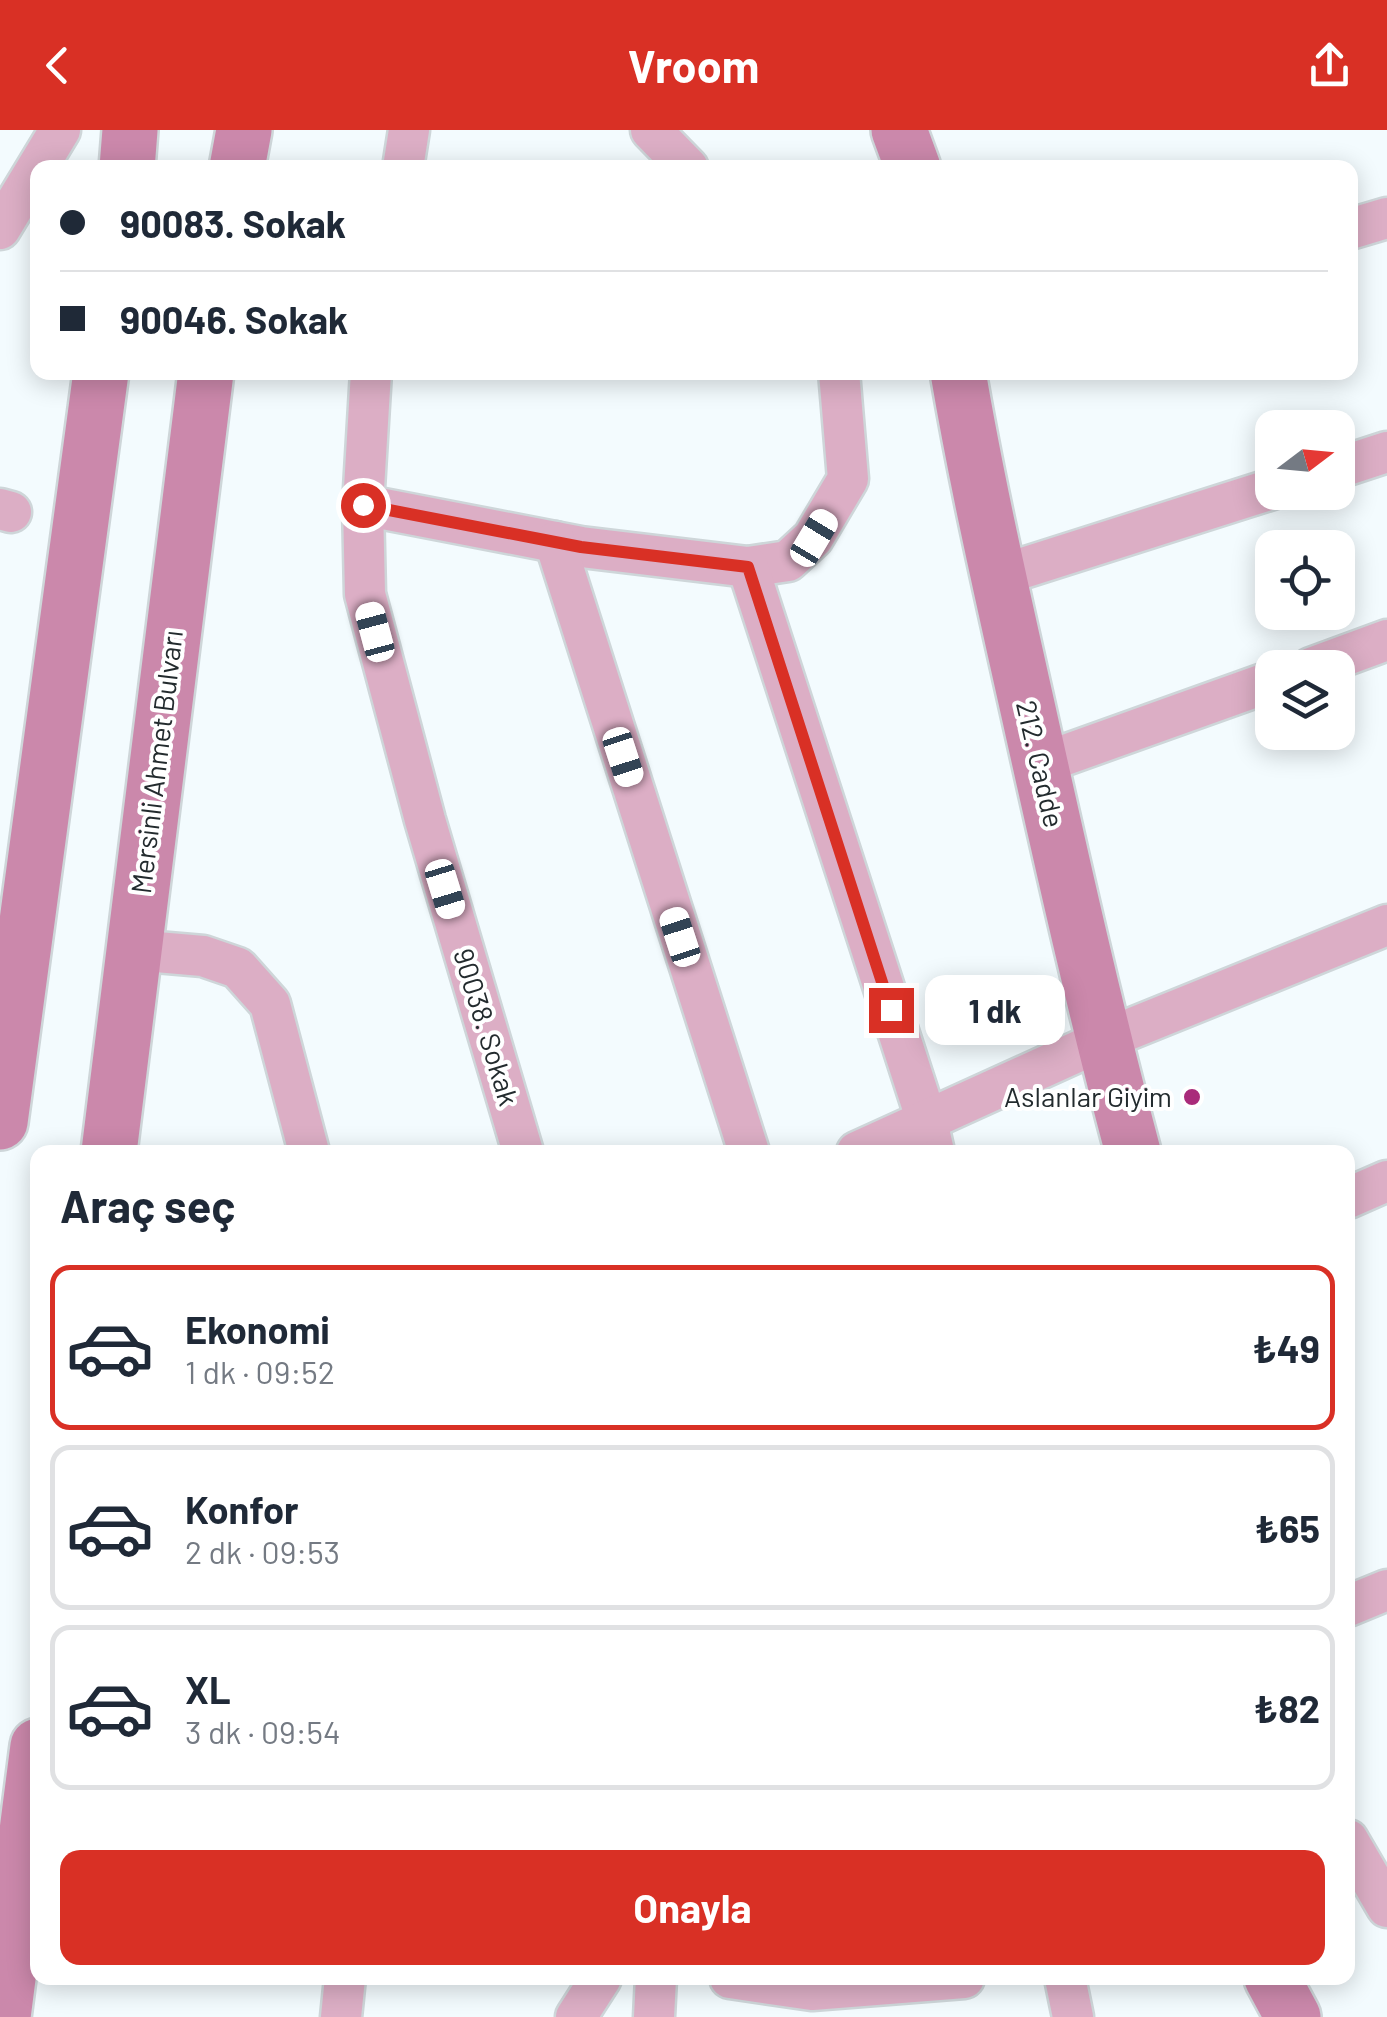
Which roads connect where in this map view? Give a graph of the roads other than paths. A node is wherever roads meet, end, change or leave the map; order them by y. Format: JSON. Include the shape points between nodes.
{"nodes":[{"id":1,"x":60,"y":130,"type":"edge"},
{"id":2,"x":130,"y":130,"type":"edge"},
{"id":3,"x":244,"y":130,"type":"edge"},
{"id":4,"x":409,"y":130,"type":"edge"},
{"id":5,"x":651,"y":130,"type":"edge"},
{"id":6,"x":900,"y":130,"type":"edge"},
{"id":7,"x":42,"y":160,"type":"edge"},
{"id":8,"x":128,"y":160,"type":"edge"},
{"id":9,"x":239,"y":160,"type":"edge"},
{"id":10,"x":404,"y":160,"type":"edge"},
{"id":11,"x":680,"y":160,"type":"edge"},
{"id":12,"x":910,"y":160,"type":"edge"},
{"id":13,"x":30,"y":180,"type":"edge"},
{"id":14,"x":1387,"y":218,"type":"edge"},
{"id":15,"x":1358,"y":227,"type":"edge"},
{"id":16,"x":0,"y":229,"type":"edge"},
{"id":17,"x":99,"y":380,"type":"edge"},
{"id":18,"x":205,"y":380,"type":"edge"},
{"id":19,"x":371,"y":380,"type":"edge"},
{"id":20,"x":840,"y":380,"type":"edge"},
{"id":21,"x":960,"y":380,"type":"edge"},
{"id":22,"x":1387,"y":452,"type":"edge"},
{"id":23,"x":1355,"y":462,"type":"edge"},
{"id":24,"x":1255,"y":493,"type":"edge"},
{"id":25,"x":363,"y":505,"type":"junction"},
{"id":26,"x":555,"y":542,"type":"junction"},
{"id":27,"x":748,"y":567,"type":"junction"},
{"id":28,"x":998,"y":576,"type":"junction"},
{"id":29,"x":1387,"y":640,"type":"edge"},
{"id":30,"x":1355,"y":652,"type":"edge"},
{"id":31,"x":1255,"y":687,"type":"edge"},
{"id":32,"x":1040,"y":764,"type":"junction"},
{"id":33,"x":1387,"y":925,"type":"edge"},
{"id":34,"x":133,"y":950,"type":"junction"},
{"id":35,"x":1103,"y":1040,"type":"junction"},
{"id":36,"x":0,"y":1122,"type":"edge"},
{"id":37,"x":931,"y":1137,"type":"edge"},
{"id":38,"x":109,"y":1145,"type":"edge"},
{"id":39,"x":307,"y":1145,"type":"edge"},
{"id":40,"x":522,"y":1145,"type":"edge"},
{"id":41,"x":747,"y":1145,"type":"edge"},
{"id":42,"x":892,"y":1145,"type":"edge"},
{"id":43,"x":1131,"y":1145,"type":"edge"},
{"id":44,"x":1387,"y":1182,"type":"edge"},
{"id":45,"x":1355,"y":1195,"type":"edge"},
{"id":46,"x":1387,"y":1590,"type":"edge"},
{"id":47,"x":1355,"y":1603,"type":"edge"},
{"id":48,"x":30,"y":1808,"type":"edge"},
{"id":49,"x":1355,"y":1852,"type":"edge"},
{"id":50,"x":1387,"y":1906,"type":"edge"},
{"id":51,"x":344,"y":1985,"type":"edge"},
{"id":52,"x":597,"y":1985,"type":"edge"},
{"id":53,"x":656,"y":1985,"type":"edge"},
{"id":54,"x":778,"y":1985,"type":"edge"},
{"id":55,"x":867,"y":1985,"type":"edge"},
{"id":56,"x":1067,"y":1985,"type":"edge"},
{"id":57,"x":1276,"y":1985,"type":"edge"},
{"id":58,"x":3,"y":2017,"type":"edge"},
{"id":59,"x":340,"y":2017,"type":"edge"},
{"id":60,"x":576,"y":2017,"type":"edge"},
{"id":61,"x":654,"y":2017,"type":"edge"},
{"id":62,"x":1073,"y":2017,"type":"edge"},
{"id":63,"x":1293,"y":2017,"type":"edge"}],
"edges":[{"from":1,"to":7,"type":"street"},
{"from":2,"to":8,"type":"main road"},
{"from":3,"to":9,"type":"main road"},
{"from":4,"to":10,"type":"street"},
{"from":5,"to":11,"type":"street"},
{"from":6,"to":12,"type":"main road"},
{"from":13,"to":16,"type":"street"},
{"from":14,"to":15,"type":"street"},
{"from":17,"to":36,"type":"main road"},
{"from":18,"to":34,"type":"main road","name":"Mersinli Ahmet Bulvarı"},
{"from":19,"to":25,"type":"street","name":"90038. Sokak"},
{"from":20,"to":27,"type":"street","via":[[848,479],[814,538],[788,561]]},
{"from":21,"to":28,"type":"main road","name":"212. Cadde"},
{"from":22,"to":23,"type":"street"},
{"from":24,"to":28,"type":"street"},
{"from":25,"to":26,"type":"street"},
{"from":25,"to":40,"type":"street","name":"90038. Sokak","via":[[365,594]]},
{"from":26,"to":27,"type":"street"},
{"from":26,"to":41,"type":"street"},
{"from":27,"to":37,"type":"street"},
{"from":28,"to":32,"type":"main road","name":"212. Cadde"},
{"from":29,"to":30,"type":"street"},
{"from":31,"to":32,"type":"street"},
{"from":32,"to":35,"type":"main road","name":"212. Cadde"},
{"from":33,"to":35,"type":"street"},
{"from":34,"to":38,"type":"main road","name":"Mersinli Ahmet Bulvarı"},
{"from":34,"to":39,"type":"street","via":[[203,956],[238,968],[270,1004]]},
{"from":35,"to":37,"type":"street"},
{"from":35,"to":43,"type":"main road","name":"212. Cadde"},
{"from":37,"to":42,"type":"street"},
{"from":44,"to":45,"type":"street"},
{"from":46,"to":47,"type":"street"},
{"from":48,"to":58,"type":"main road"},
{"from":49,"to":50,"type":"street"},
{"from":51,"to":59,"type":"street"},
{"from":52,"to":60,"type":"street"},
{"from":53,"to":61,"type":"street"},
{"from":54,"to":55,"type":"street"},
{"from":56,"to":62,"type":"street"},
{"from":57,"to":63,"type":"main road"}]}
